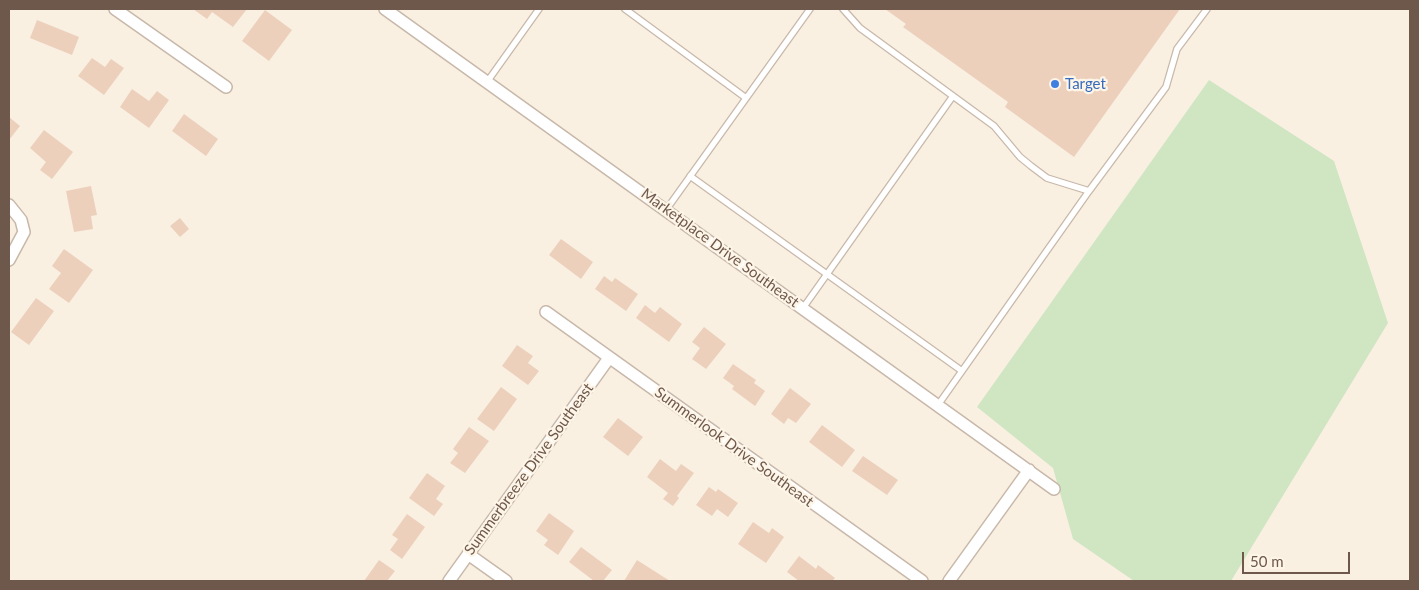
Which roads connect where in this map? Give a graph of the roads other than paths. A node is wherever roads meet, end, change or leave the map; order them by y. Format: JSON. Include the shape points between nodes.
{"nodes":[{"id":1,"x":116,"y":9,"type":"edge"},
{"id":2,"x":385,"y":9,"type":"edge"},
{"id":3,"x":539,"y":9,"type":"edge"},
{"id":4,"x":625,"y":9,"type":"edge"},
{"id":5,"x":810,"y":9,"type":"edge"},
{"id":6,"x":843,"y":9,"type":"edge"},
{"id":7,"x":1207,"y":9,"type":"edge"},
{"id":8,"x":487,"y":82,"type":"junction"},
{"id":9,"x":226,"y":87,"type":"dead end"},
{"id":10,"x":953,"y":96,"type":"junction"},
{"id":11,"x":746,"y":98,"type":"junction"},
{"id":12,"x":690,"y":176,"type":"junction"},
{"id":13,"x":1089,"y":191,"type":"junction"},
{"id":14,"x":9,"y":205,"type":"edge"},
{"id":15,"x":666,"y":210,"type":"junction"},
{"id":16,"x":9,"y":260,"type":"edge"},
{"id":17,"x":827,"y":274,"type":"junction"},
{"id":18,"x":803,"y":308,"type":"junction"},
{"id":19,"x":546,"y":312,"type":"dead end"},
{"id":20,"x":609,"y":358,"type":"junction"},
{"id":21,"x":962,"y":371,"type":"junction"},
{"id":22,"x":938,"y":405,"type":"junction"},
{"id":23,"x":1029,"y":470,"type":"junction"},
{"id":24,"x":1054,"y":489,"type":"dead end"},
{"id":25,"x":468,"y":554,"type":"junction"},
{"id":26,"x":449,"y":581,"type":"edge"},
{"id":27,"x":506,"y":581,"type":"edge"},
{"id":28,"x":922,"y":581,"type":"edge"},
{"id":29,"x":948,"y":581,"type":"edge"}],
"edges":[{"from":1,"to":9,"type":"street"},
{"from":2,"to":8,"type":"street","name":"Marketplace Drive Southeast"},
{"from":3,"to":8,"type":"lane"},
{"from":4,"to":11,"type":"lane"},
{"from":5,"to":11,"type":"lane"},
{"from":6,"to":10,"type":"lane","via":[[860,28]]},
{"from":7,"to":13,"type":"lane","via":[[1177,49],[1166,87]]},
{"from":8,"to":15,"type":"street","name":"Marketplace Drive Southeast"},
{"from":10,"to":13,"type":"lane","via":[[994,126],[1020,157],[1039,172]]},
{"from":10,"to":17,"type":"lane"},
{"from":11,"to":12,"type":"lane"},
{"from":12,"to":15,"type":"lane"},
{"from":12,"to":17,"type":"lane"},
{"from":13,"to":21,"type":"lane"},
{"from":14,"to":16,"type":"street","via":[[21,220],[24,232]]},
{"from":15,"to":18,"type":"street","name":"Marketplace Drive Southeast"},
{"from":17,"to":18,"type":"lane"},
{"from":17,"to":21,"type":"lane"},
{"from":18,"to":22,"type":"street","name":"Marketplace Drive Southeast"},
{"from":19,"to":20,"type":"street","name":"Summerlook Drive Southeast"},
{"from":20,"to":25,"type":"street","name":"Summerbreeze Drive Southeast"},
{"from":20,"to":28,"type":"street","name":"Summerlook Drive Southeast"},
{"from":21,"to":22,"type":"lane"},
{"from":22,"to":23,"type":"street","name":"Marketplace Drive Southeast"},
{"from":23,"to":24,"type":"street","name":"Marketplace Drive Southeast"},
{"from":23,"to":29,"type":"street"},
{"from":25,"to":26,"type":"street","name":"Summerbreeze Drive Southeast"},
{"from":25,"to":27,"type":"street"}]}
